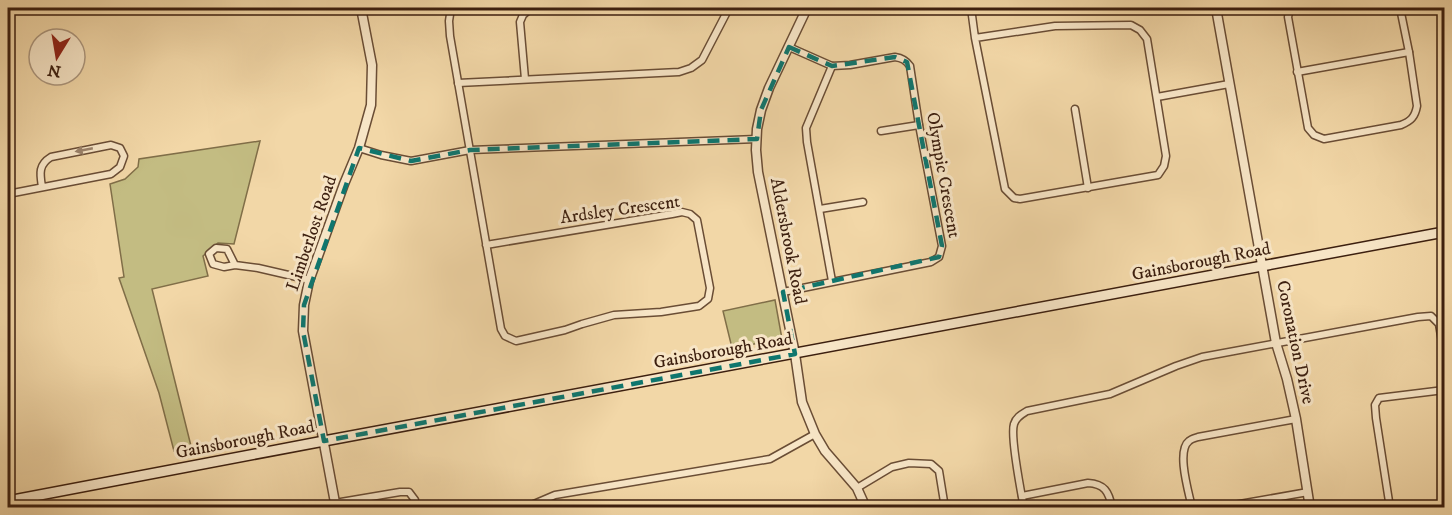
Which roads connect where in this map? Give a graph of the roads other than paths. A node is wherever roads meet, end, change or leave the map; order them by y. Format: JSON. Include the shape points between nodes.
{"nodes":[{"id":1,"x":361,"y":8,"type":"edge"},
{"id":2,"x":451,"y":8,"type":"edge"},
{"id":3,"x":531,"y":8,"type":"edge"},
{"id":4,"x":715,"y":8,"type":"edge"},
{"id":5,"x":807,"y":8,"type":"edge"},
{"id":6,"x":971,"y":8,"type":"edge"},
{"id":7,"x":1216,"y":8,"type":"edge"},
{"id":8,"x":1290,"y":8,"type":"edge"},
{"id":9,"x":1400,"y":8,"type":"edge"},
{"id":10,"x":727,"y":10,"type":"edge"},
{"id":11,"x":975,"y":38,"type":"junction"},
{"id":12,"x":789,"y":47,"type":"junction"},
{"id":13,"x":1409,"y":52,"type":"junction"},
{"id":14,"x":832,"y":66,"type":"junction"},
{"id":15,"x":1297,"y":72,"type":"junction"},
{"id":16,"x":525,"y":79,"type":"junction"},
{"id":17,"x":458,"y":83,"type":"junction"},
{"id":18,"x":1229,"y":84,"type":"junction"},
{"id":19,"x":1157,"y":97,"type":"junction"},
{"id":20,"x":1075,"y":109,"type":"dead end"},
{"id":21,"x":919,"y":125,"type":"junction"},
{"id":22,"x":881,"y":131,"type":"dead end"},
{"id":23,"x":757,"y":139,"type":"junction"},
{"id":24,"x":359,"y":148,"type":"junction"},
{"id":25,"x":470,"y":150,"type":"junction"},
{"id":26,"x":42,"y":187,"type":"junction"},
{"id":27,"x":1088,"y":188,"type":"junction"},
{"id":28,"x":8,"y":194,"type":"edge"},
{"id":29,"x":863,"y":202,"type":"dead end"},
{"id":30,"x":820,"y":209,"type":"junction"},
{"id":31,"x":1444,"y":232,"type":"edge"},
{"id":32,"x":486,"y":245,"type":"junction"},
{"id":33,"x":235,"y":264,"type":"dead end"},
{"id":34,"x":1263,"y":266,"type":"junction"},
{"id":35,"x":310,"y":280,"type":"junction"},
{"id":36,"x":832,"y":281,"type":"junction"},
{"id":37,"x":783,"y":292,"type":"junction"},
{"id":38,"x":1276,"y":343,"type":"junction"},
{"id":39,"x":795,"y":354,"type":"junction"},
{"id":40,"x":1444,"y":354,"type":"edge"},
{"id":41,"x":1444,"y":390,"type":"edge"},
{"id":42,"x":1296,"y":419,"type":"junction"},
{"id":43,"x":814,"y":434,"type":"junction"},
{"id":44,"x":324,"y":441,"type":"junction"},
{"id":45,"x":857,"y":488,"type":"junction"},
{"id":46,"x":1308,"y":492,"type":"junction"},
{"id":47,"x":1022,"y":496,"type":"junction"},
{"id":48,"x":8,"y":501,"type":"edge"},
{"id":49,"x":336,"y":505,"type":"edge"},
{"id":50,"x":416,"y":507,"type":"edge"},
{"id":51,"x":530,"y":507,"type":"edge"},
{"id":52,"x":866,"y":507,"type":"edge"},
{"id":53,"x":945,"y":507,"type":"edge"},
{"id":54,"x":1024,"y":507,"type":"edge"},
{"id":55,"x":1112,"y":507,"type":"edge"},
{"id":56,"x":1192,"y":507,"type":"edge"},
{"id":57,"x":1218,"y":507,"type":"edge"},
{"id":58,"x":1311,"y":507,"type":"edge"},
{"id":59,"x":1389,"y":507,"type":"edge"}],
"edges":[{"from":1,"to":24,"type":"street","name":"Limberlost Road","via":[[372,65],[371,105]]},
{"from":2,"to":17,"type":"street","name":"Ardsley Crescent","via":[[450,36]]},
{"from":3,"to":16,"type":"street","via":[[520,22]]},
{"from":4,"to":10,"type":"street"},
{"from":5,"to":12,"type":"street","name":"Aldersbrook Road"},
{"from":6,"to":11,"type":"street"},
{"from":7,"to":18,"type":"street","name":"Coronation Drive"},
{"from":8,"to":15,"type":"street"},
{"from":9,"to":13,"type":"street"},
{"from":10,"to":16,"type":"street","via":[[702,60],[691,68],[679,72]]},
{"from":11,"to":19,"type":"street","via":[[1055,26],[1131,25],[1147,39]]},
{"from":11,"to":27,"type":"street","via":[[1005,189],[1020,199]]},
{"from":12,"to":14,"type":"street","name":"Olympic Crescent"},
{"from":12,"to":23,"type":"street","name":"Aldersbrook Road","via":[[761,110]]},
{"from":13,"to":15,"type":"street"},
{"from":13,"to":15,"type":"street","via":[[1416,115],[1401,125],[1324,139],[1308,128]]},
{"from":14,"to":21,"type":"street","name":"Olympic Crescent","via":[[895,57],[907,62]]},
{"from":14,"to":30,"type":"street","via":[[806,128]]},
{"from":16,"to":17,"type":"street"},
{"from":17,"to":25,"type":"street","name":"Ardsley Crescent"},
{"from":18,"to":19,"type":"street"},
{"from":18,"to":34,"type":"street","name":"Coronation Drive"},
{"from":19,"to":27,"type":"street","via":[[1166,156],[1158,175]]},
{"from":20,"to":27,"type":"street"},
{"from":21,"to":22,"type":"street"},
{"from":21,"to":36,"type":"street","name":"Olympic Crescent","via":[[942,246],[939,257],[931,262]]},
{"from":23,"to":25,"type":"street"},
{"from":23,"to":37,"type":"street","name":"Aldersbrook Road","via":[[758,172]]},
{"from":24,"to":25,"type":"street","via":[[411,160]]},
{"from":24,"to":35,"type":"street","name":"Limberlost Road"},
{"from":25,"to":32,"type":"street","name":"Ardsley Crescent"},
{"from":26,"to":26,"type":"street","one_way":true,"via":[[111,174],[120,167],[124,156],[120,147],[111,145],[51,157],[40,169]]},
{"from":26,"to":28,"type":"street"},
{"from":29,"to":30,"type":"street"},
{"from":30,"to":36,"type":"street"},
{"from":31,"to":34,"type":"main road","name":"Gainsborough Road"},
{"from":32,"to":32,"type":"street","name":"Ardsley Crescent","via":[[682,212],[697,220],[710,288],[708,299],[699,306],[614,315],[516,341],[501,329]]},
{"from":33,"to":35,"type":"street"},
{"from":34,"to":38,"type":"street","name":"Coronation Drive"},
{"from":34,"to":39,"type":"main road","name":"Gainsborough Road"},
{"from":35,"to":44,"type":"street","name":"Limberlost Road","via":[[303,332]]},
{"from":36,"to":37,"type":"street","name":"Olympic Crescent"},
{"from":37,"to":39,"type":"street","name":"Aldersbrook Road"},
{"from":38,"to":40,"type":"street","via":[[1431,316],[1439,324]]},
{"from":38,"to":42,"type":"street","name":"Coronation Drive"},
{"from":38,"to":47,"type":"street","via":[[1202,357],[1110,394],[1027,411],[1014,423],[1013,436]]},
{"from":39,"to":43,"type":"street","name":"Aldersbrook Road","via":[[802,402]]},
{"from":39,"to":44,"type":"main road","name":"Gainsborough Road"},
{"from":41,"to":59,"type":"street","via":[[1379,398],[1375,405]]},
{"from":42,"to":46,"type":"street","name":"Coronation Drive"},
{"from":42,"to":56,"type":"street","via":[[1188,441],[1183,464]]},
{"from":43,"to":45,"type":"street","name":"Aldersbrook Road"},
{"from":43,"to":51,"type":"street","via":[[770,459],[555,495]]},
{"from":44,"to":48,"type":"main road","name":"Gainsborough Road"},
{"from":44,"to":49,"type":"street","name":"Limberlost Road"},
{"from":45,"to":52,"type":"street","name":"Aldersbrook Road"},
{"from":45,"to":53,"type":"street","via":[[892,467],[931,464],[939,471]]},
{"from":46,"to":57,"type":"street"},
{"from":46,"to":58,"type":"street","name":"Coronation Drive"},
{"from":47,"to":54,"type":"street"},
{"from":47,"to":55,"type":"street","via":[[1098,484],[1107,492]]},
{"from":49,"to":50,"type":"street","via":[[409,492]]}]}
